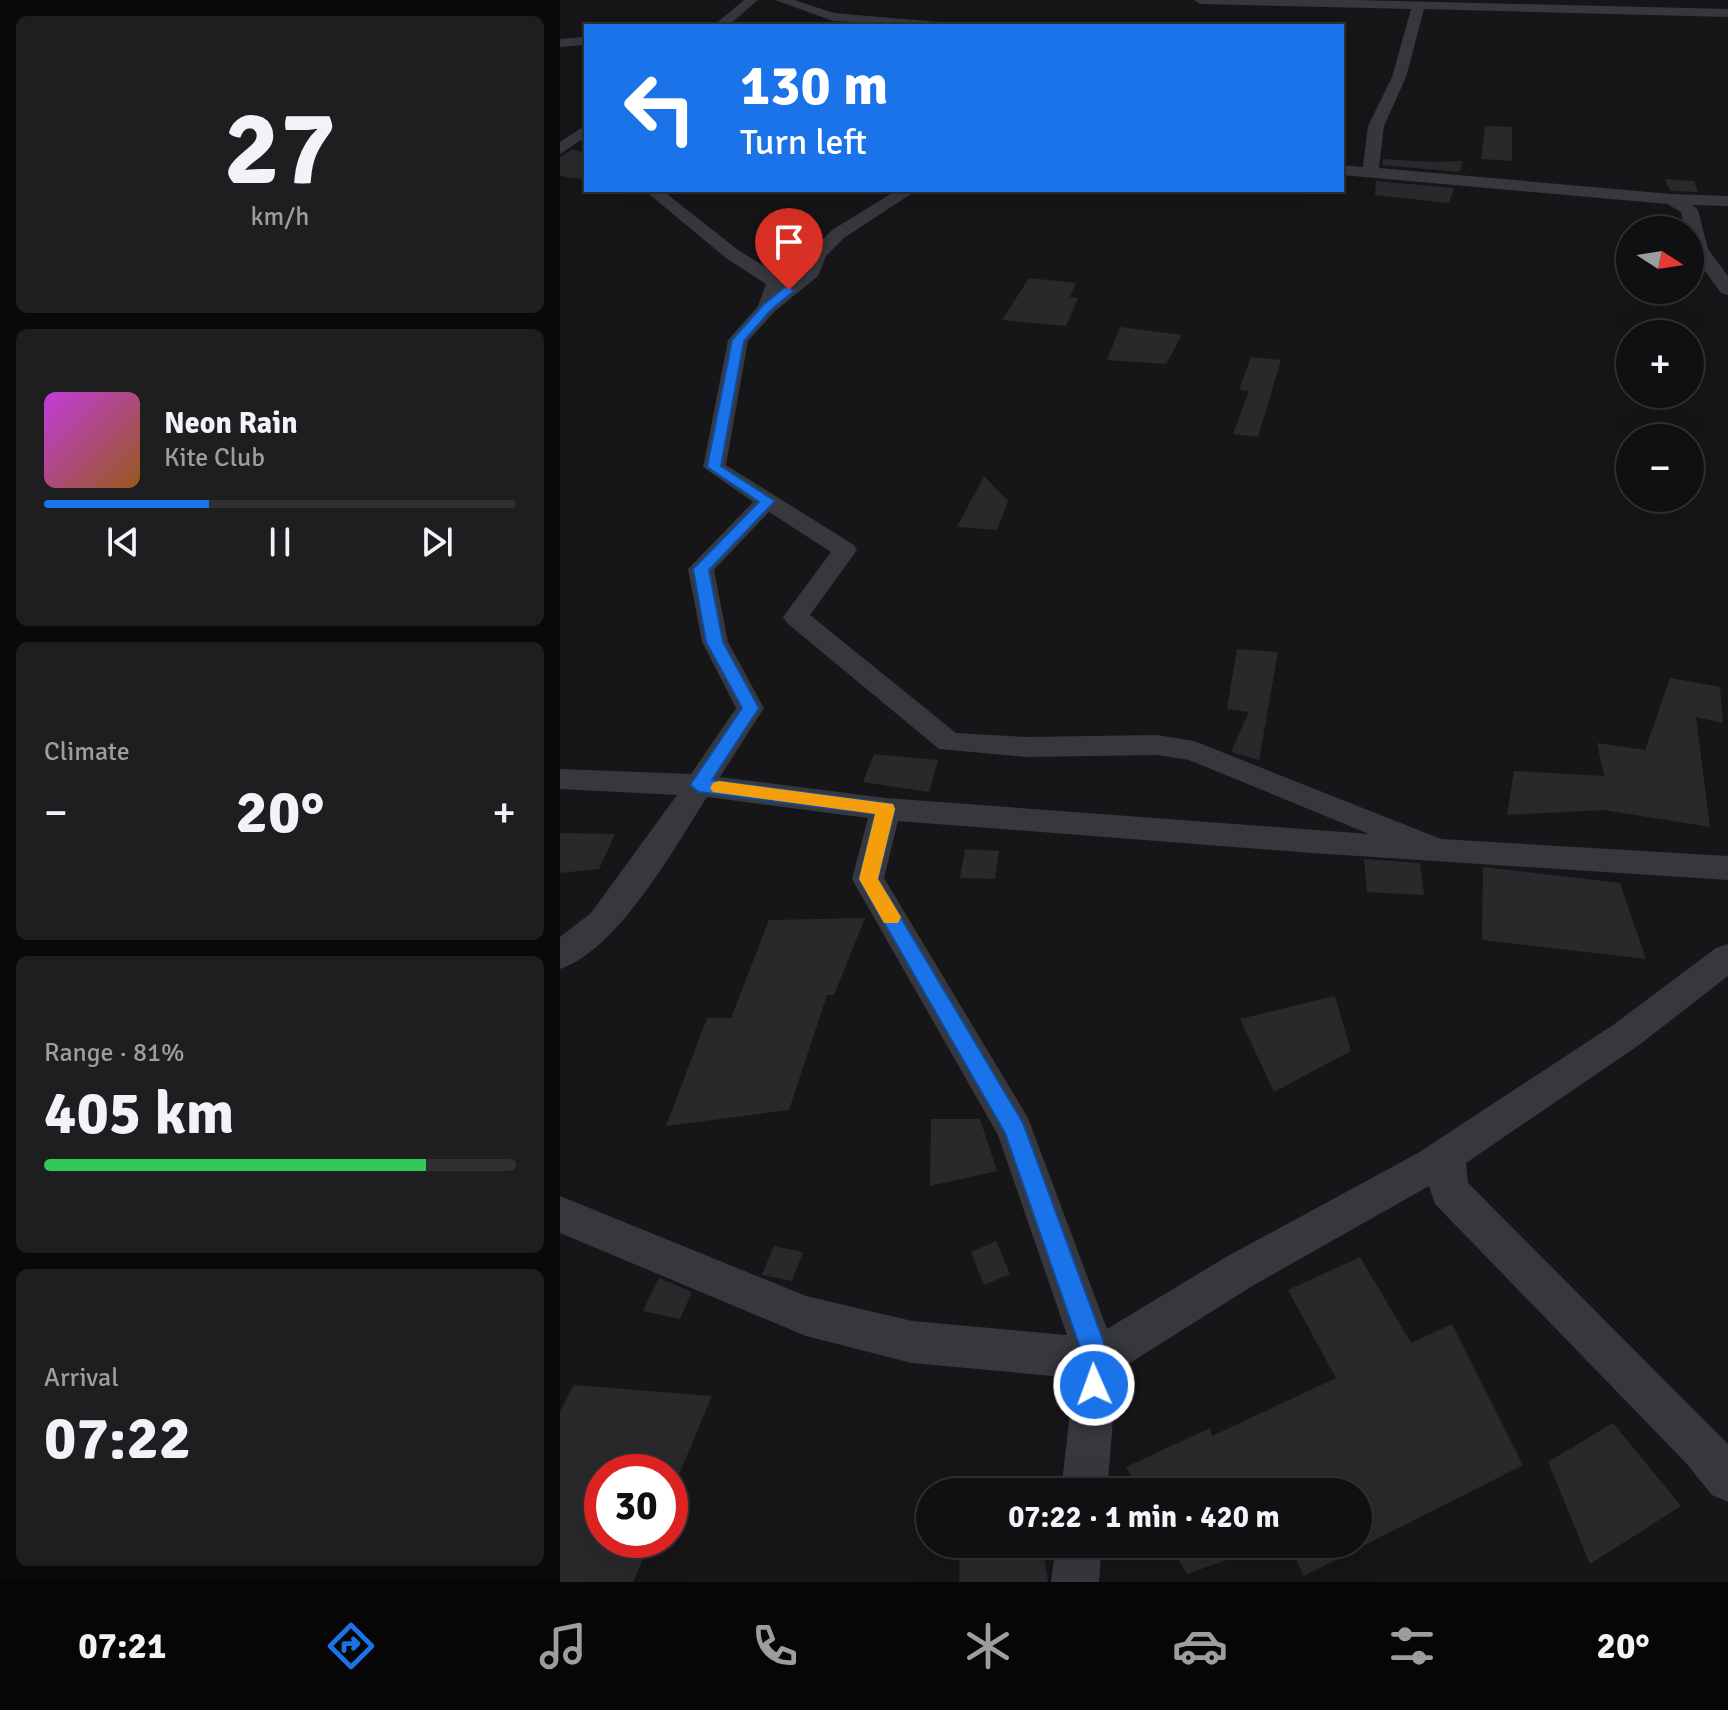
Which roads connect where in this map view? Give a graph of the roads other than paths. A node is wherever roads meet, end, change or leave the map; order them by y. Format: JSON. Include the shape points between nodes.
{"nodes":[{"id":1,"x":752,"y":0,"type":"edge"},
{"id":2,"x":781,"y":0,"type":"edge"},
{"id":3,"x":1200,"y":0,"type":"edge"},
{"id":4,"x":1503,"y":4,"type":"edge"},
{"id":5,"x":1418,"y":6,"type":"junction"},
{"id":6,"x":1728,"y":13,"type":"edge"},
{"id":7,"x":722,"y":24,"type":"edge"},
{"id":8,"x":915,"y":24,"type":"edge"},
{"id":9,"x":584,"y":41,"type":"edge"},
{"id":10,"x":560,"y":43,"type":"edge"},
{"id":11,"x":1344,"y":170,"type":"edge"},
{"id":12,"x":1370,"y":172,"type":"junction"},
{"id":13,"x":654,"y":192,"type":"edge"},
{"id":14,"x":906,"y":192,"type":"edge"},
{"id":15,"x":1671,"y":199,"type":"junction"},
{"id":16,"x":1728,"y":201,"type":"edge"},
{"id":17,"x":1728,"y":289,"type":"edge"},
{"id":18,"x":767,"y":308,"type":"junction"},
{"id":19,"x":767,"y":501,"type":"junction"},
{"id":20,"x":560,"y":779,"type":"edge"},
{"id":21,"x":699,"y":785,"type":"junction"},
{"id":22,"x":886,"y":809,"type":"junction"},
{"id":23,"x":1436,"y":849,"type":"junction"},
{"id":24,"x":1728,"y":868,"type":"edge"},
{"id":25,"x":560,"y":956,"type":"edge"},
{"id":26,"x":1728,"y":957,"type":"edge"},
{"id":27,"x":1446,"y":1156,"type":"junction"},
{"id":28,"x":560,"y":1214,"type":"edge"},
{"id":29,"x":1097,"y":1359,"type":"junction"},
{"id":30,"x":1085,"y":1478,"type":"edge"},
{"id":31,"x":1728,"y":1479,"type":"edge"},
{"id":32,"x":1078,"y":1558,"type":"edge"},
{"id":33,"x":1075,"y":1582,"type":"edge"}],
"edges":[{"from":1,"to":7,"type":"street"},
{"from":2,"to":8,"type":"street","via":[[833,17]]},
{"from":3,"to":5,"type":"street"},
{"from":4,"to":5,"type":"street"},
{"from":4,"to":6,"type":"street"},
{"from":5,"to":12,"type":"street","via":[[1399,77],[1376,126]]},
{"from":9,"to":10,"type":"street"},
{"from":11,"to":12,"type":"street"},
{"from":12,"to":15,"type":"street"},
{"from":13,"to":18,"type":"street","via":[[776,282]]},
{"from":14,"to":18,"type":"street","via":[[838,234],[818,254],[811,272]]},
{"from":15,"to":16,"type":"street"},
{"from":15,"to":17,"type":"street","via":[[1689,210],[1699,250]]},
{"from":18,"to":19,"type":"street","via":[[738,340],[714,467]]},
{"from":19,"to":21,"type":"street","via":[[701,569],[715,642],[750,708]]},
{"from":19,"to":23,"type":"street","via":[[845,550],[796,617],[949,742],[1157,745],[1194,751]]},
{"from":20,"to":21,"type":"street"},
{"from":21,"to":22,"type":"street"},
{"from":21,"to":25,"type":"street","via":[[603,922]]},
{"from":22,"to":23,"type":"street"},
{"from":22,"to":29,"type":"street","via":[[868,879],[1015,1130]]},
{"from":23,"to":24,"type":"street"},
{"from":26,"to":27,"type":"street","via":[[1626,1035]]},
{"from":27,"to":29,"type":"street","via":[[1240,1271]]},
{"from":27,"to":31,"type":"street","via":[[1449,1191]]},
{"from":28,"to":29,"type":"street","via":[[806,1316],[912,1342]]},
{"from":29,"to":30,"type":"street"},
{"from":32,"to":33,"type":"street"}]}
